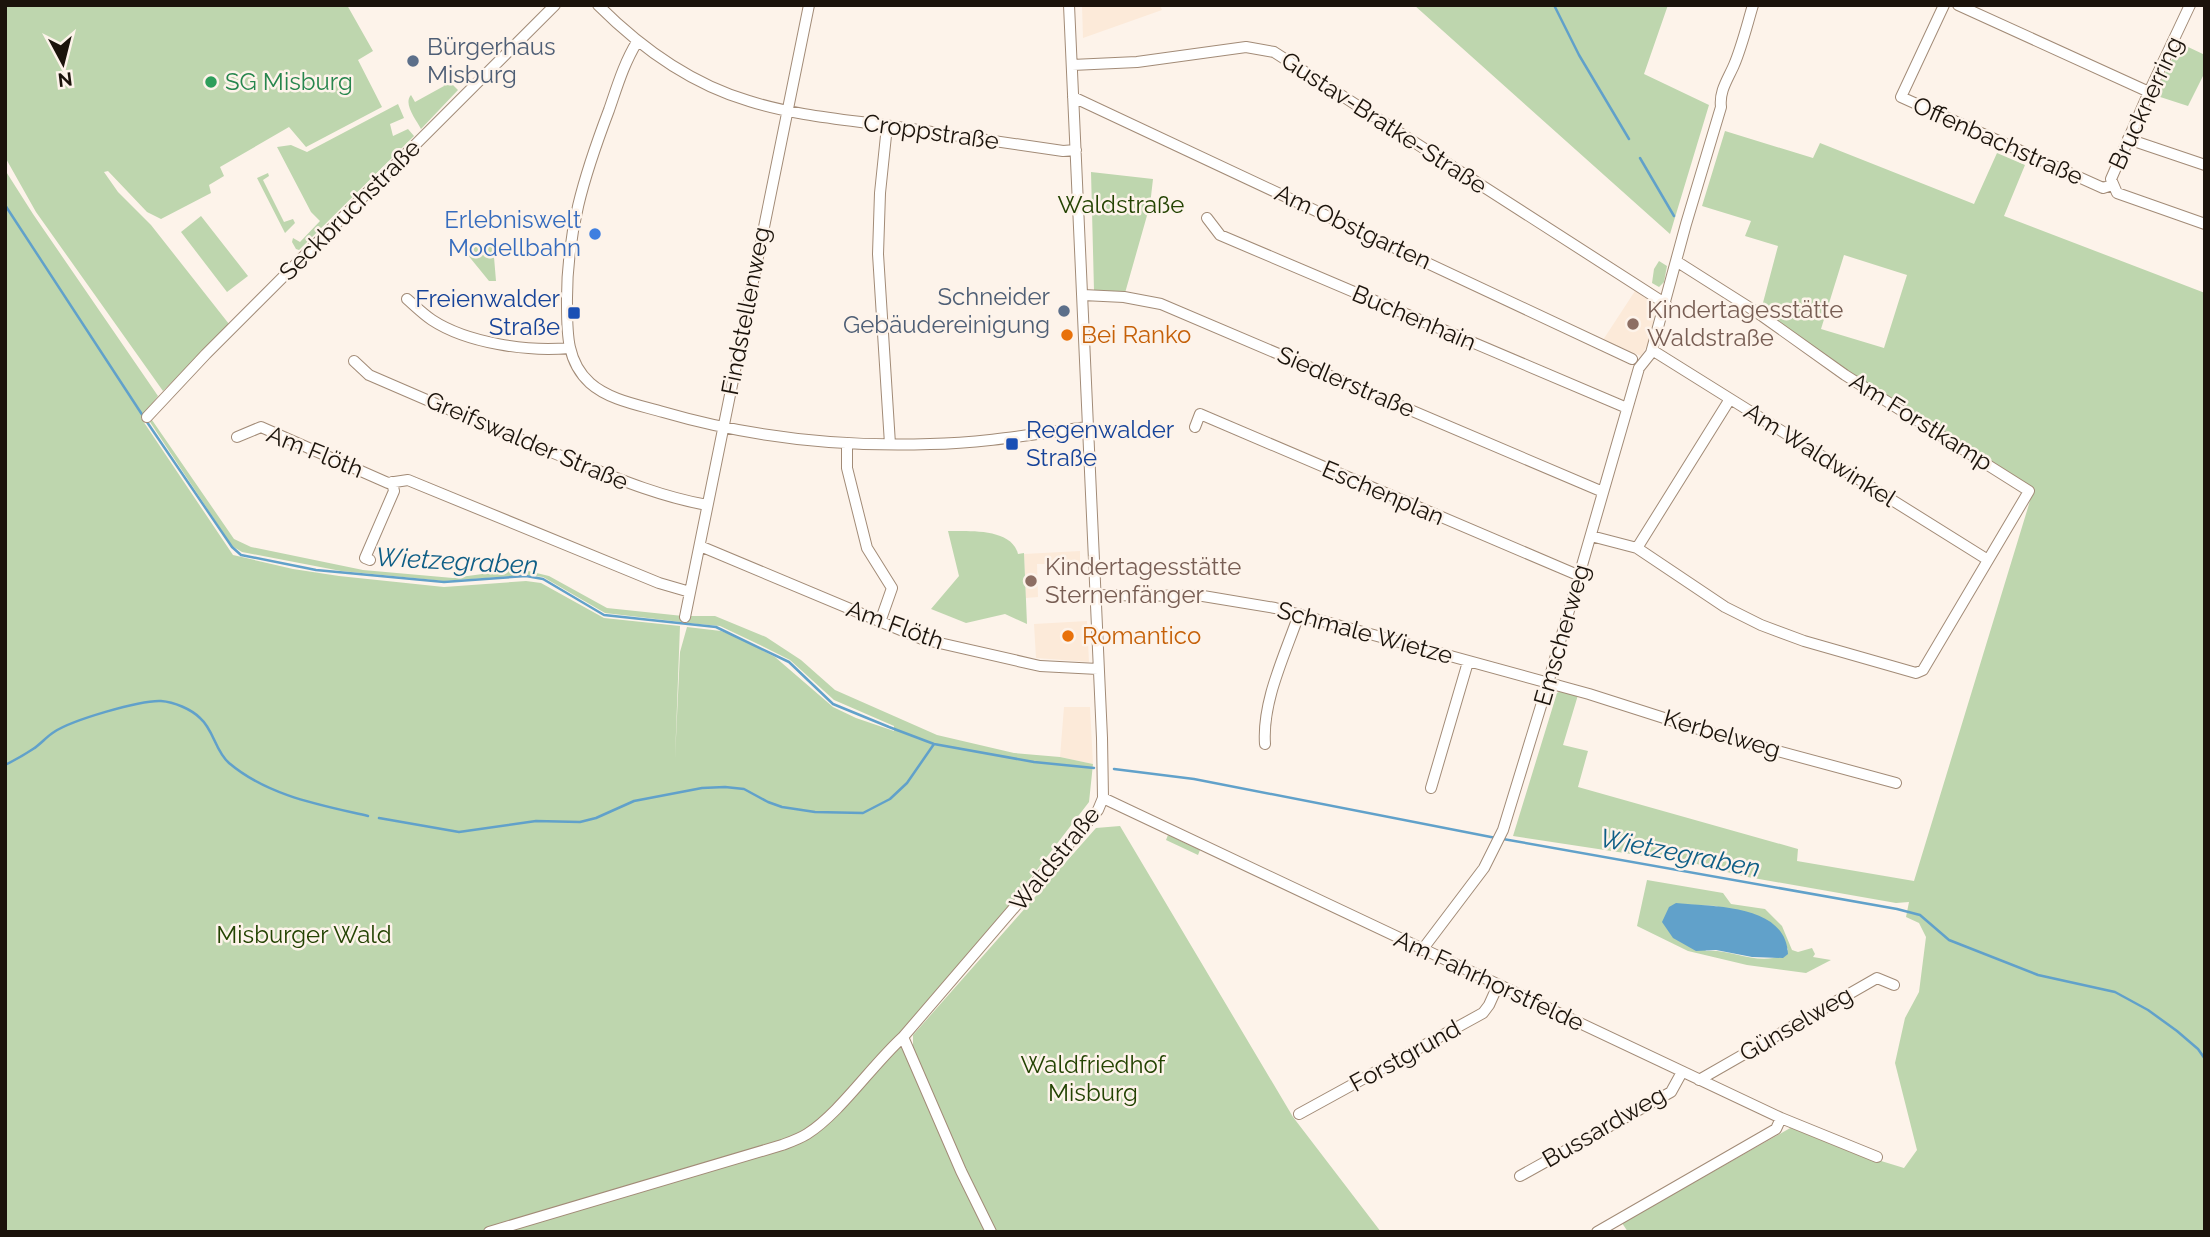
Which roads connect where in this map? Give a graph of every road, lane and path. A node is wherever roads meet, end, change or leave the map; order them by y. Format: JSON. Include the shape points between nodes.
{"nodes":[{"id":1,"x":555,"y":5,"type":"edge"},
{"id":2,"x":598,"y":5,"type":"edge"},
{"id":3,"x":809,"y":5,"type":"edge"},
{"id":4,"x":1069,"y":5,"type":"edge"},
{"id":5,"x":1753,"y":5,"type":"edge"},
{"id":6,"x":1944,"y":5,"type":"edge"},
{"id":7,"x":1958,"y":5,"type":"edge"},
{"id":8,"x":2190,"y":5,"type":"edge"},
{"id":9,"x":637,"y":41,"type":"junction"},
{"id":10,"x":1072,"y":65,"type":"junction"},
{"id":11,"x":2149,"y":92,"type":"junction"},
{"id":12,"x":1073,"y":97,"type":"junction"},
{"id":13,"x":786,"y":111,"type":"junction"},
{"id":14,"x":887,"y":126,"type":"junction"},
{"id":15,"x":2128,"y":139,"type":"junction"},
{"id":16,"x":1076,"y":150,"type":"junction"},
{"id":17,"x":2205,"y":165,"type":"edge"},
{"id":18,"x":2112,"y":185,"type":"junction"},
{"id":19,"x":1207,"y":218,"type":"dead end"},
{"id":20,"x":2205,"y":224,"type":"edge"},
{"id":21,"x":1676,"y":261,"type":"junction"},
{"id":22,"x":1083,"y":295,"type":"junction"},
{"id":23,"x":407,"y":299,"type":"dead end"},
{"id":24,"x":1666,"y":304,"type":"junction"},
{"id":25,"x":569,"y":348,"type":"junction"},
{"id":26,"x":1652,"y":350,"type":"junction"},
{"id":27,"x":1632,"y":359,"type":"dead end"},
{"id":28,"x":354,"y":360,"type":"dead end"},
{"id":29,"x":1730,"y":399,"type":"junction"},
{"id":30,"x":1627,"y":408,"type":"junction"},
{"id":31,"x":147,"y":417,"type":"dead end"},
{"id":32,"x":723,"y":426,"type":"junction"},
{"id":33,"x":1088,"y":427,"type":"junction"},
{"id":34,"x":1195,"y":427,"type":"dead end"},
{"id":35,"x":237,"y":437,"type":"dead end"},
{"id":36,"x":847,"y":443,"type":"junction"},
{"id":37,"x":890,"y":444,"type":"junction"},
{"id":38,"x":392,"y":482,"type":"junction"},
{"id":39,"x":1603,"y":492,"type":"junction"},
{"id":40,"x":707,"y":505,"type":"junction"},
{"id":41,"x":1591,"y":536,"type":"junction"},
{"id":42,"x":700,"y":547,"type":"junction"},
{"id":43,"x":1637,"y":548,"type":"junction"},
{"id":44,"x":370,"y":560,"type":"dead end"},
{"id":45,"x":1988,"y":560,"type":"junction"},
{"id":46,"x":1580,"y":576,"type":"junction"},
{"id":47,"x":690,"y":592,"type":"junction"},
{"id":48,"x":1096,"y":595,"type":"junction"},
{"id":49,"x":1299,"y":614,"type":"junction"},
{"id":50,"x":685,"y":617,"type":"dead end"},
{"id":51,"x":880,"y":622,"type":"junction"},
{"id":52,"x":1468,"y":662,"type":"junction"},
{"id":53,"x":1098,"y":669,"type":"junction"},
{"id":54,"x":1548,"y":683,"type":"junction"},
{"id":55,"x":1265,"y":744,"type":"dead end"},
{"id":56,"x":1896,"y":783,"type":"dead end"},
{"id":57,"x":1431,"y":788,"type":"dead end"},
{"id":58,"x":1103,"y":798,"type":"junction"},
{"id":59,"x":1422,"y":950,"type":"junction"},
{"id":60,"x":1499,"y":985,"type":"junction"},
{"id":61,"x":1894,"y":985,"type":"dead end"},
{"id":62,"x":903,"y":1037,"type":"junction"},
{"id":63,"x":1682,"y":1072,"type":"junction"},
{"id":64,"x":1699,"y":1080,"type":"junction"},
{"id":65,"x":1299,"y":1114,"type":"dead end"},
{"id":66,"x":1781,"y":1118,"type":"junction"},
{"id":67,"x":1877,"y":1157,"type":"dead end"},
{"id":68,"x":1520,"y":1176,"type":"dead end"},
{"id":69,"x":489,"y":1232,"type":"edge"},
{"id":70,"x":992,"y":1232,"type":"edge"},
{"id":71,"x":1597,"y":1232,"type":"edge"}],
"edges":[{"from":1,"to":31,"type":"street","name":"Seckbruchstraße"},
{"from":2,"to":9,"type":"street","name":"Croppstraße"},
{"from":3,"to":13,"type":"street","name":"Findstellenweg"},
{"from":4,"to":10,"type":"street","name":"Waldstraße"},
{"from":5,"to":21,"type":"street","via":[[1720,100]]},
{"from":6,"to":18,"type":"street","name":"Offenbachstraße","via":[[1901,97],[2104,188]]},
{"from":7,"to":11,"type":"street"},
{"from":8,"to":11,"type":"street","name":"Brucknerring"},
{"from":9,"to":13,"type":"street","name":"Croppstraße","via":[[718,90]]},
{"from":9,"to":25,"type":"street","via":[[579,197],[568,256]]},
{"from":10,"to":12,"type":"street","name":"Waldstraße"},
{"from":10,"to":24,"type":"street","name":"Gustav-Bratke-Straße","via":[[1129,63],[1246,47],[1274,52]]},
{"from":11,"to":15,"type":"street","name":"Brucknerring"},
{"from":12,"to":16,"type":"street","name":"Waldstraße"},
{"from":12,"to":27,"type":"street","name":"Am Obstgarten"},
{"from":13,"to":14,"type":"street","name":"Croppstraße"},
{"from":13,"to":32,"type":"street","name":"Findstellenweg"},
{"from":14,"to":16,"type":"street","name":"Croppstraße"},
{"from":14,"to":37,"type":"street","via":[[878,254]]},
{"from":15,"to":17,"type":"street"},
{"from":15,"to":18,"type":"street","name":"Brucknerring"},
{"from":16,"to":22,"type":"street","name":"Waldstraße"},
{"from":18,"to":20,"type":"street","name":"Brucknerring","via":[[2117,193]]},
{"from":19,"to":30,"type":"street","name":"Buchenhain","via":[[1220,235]]},
{"from":21,"to":24,"type":"street"},
{"from":21,"to":45,"type":"street","name":"Am Forstkamp","via":[[2029,491]]},
{"from":22,"to":33,"type":"street","name":"Waldstraße"},
{"from":22,"to":39,"type":"street","name":"Siedlerstraße","via":[[1124,296],[1161,304]]},
{"from":23,"to":25,"type":"street","via":[[431,320],[469,336],[531,349]]},
{"from":24,"to":26,"type":"street","name":"Emscherweg"},
{"from":25,"to":32,"type":"street","via":[[588,382],[607,394]]},
{"from":26,"to":29,"type":"street","name":"Am Waldwinkel"},
{"from":26,"to":30,"type":"street","name":"Emscherweg","via":[[1639,368]]},
{"from":28,"to":40,"type":"street","name":"Greifswalder Straße","via":[[369,375],[508,434],[643,489]]},
{"from":29,"to":43,"type":"street"},
{"from":29,"to":45,"type":"street","name":"Am Waldwinkel"},
{"from":30,"to":39,"type":"street","name":"Emscherweg"},
{"from":32,"to":36,"type":"street"},
{"from":32,"to":40,"type":"street","name":"Findstellenweg"},
{"from":33,"to":37,"type":"street","via":[[970,442]]},
{"from":33,"to":48,"type":"street","name":"Waldstraße"},
{"from":34,"to":46,"type":"street","name":"Eschenplan","via":[[1200,414]]},
{"from":35,"to":38,"type":"street","name":"Am Flöth","via":[[261,427]]},
{"from":36,"to":37,"type":"street"},
{"from":36,"to":51,"type":"street","via":[[847,468],[867,548],[892,589]]},
{"from":38,"to":44,"type":"street","name":"Am Flöth","via":[[394,491],[365,558]]},
{"from":38,"to":47,"type":"street","name":"Am Flöth","via":[[408,480]]},
{"from":39,"to":41,"type":"street","name":"Emscherweg"},
{"from":40,"to":42,"type":"street","name":"Findstellenweg"},
{"from":41,"to":43,"type":"street"},
{"from":41,"to":46,"type":"street","name":"Emscherweg"},
{"from":42,"to":47,"type":"street","name":"Findstellenweg"},
{"from":42,"to":51,"type":"street","name":"Am Flöth"},
{"from":43,"to":45,"type":"street","via":[[1718,603],[1761,625],[1916,673],[1925,667]]},
{"from":46,"to":54,"type":"street","name":"Emscherweg"},
{"from":47,"to":50,"type":"street","name":"Findstellenweg"},
{"from":48,"to":49,"type":"street","name":"Schmale Wietze","via":[[1203,596]]},
{"from":48,"to":53,"type":"street","name":"Waldstraße"},
{"from":49,"to":52,"type":"street","name":"Schmale Wietze"},
{"from":49,"to":55,"type":"street","via":[[1270,703]]},
{"from":51,"to":53,"type":"street","name":"Am Flöth","via":[[946,646],[1040,666]]},
{"from":52,"to":54,"type":"street","name":"Schmale Wietze"},
{"from":52,"to":57,"type":"street"},
{"from":53,"to":58,"type":"street","name":"Waldstraße"},
{"from":54,"to":56,"type":"street","name":"Kerbelweg"},
{"from":54,"to":59,"type":"street","name":"Emscherweg","via":[[1496,846]]},
{"from":58,"to":59,"type":"street","name":"Am Fahrhorstfelde"},
{"from":58,"to":62,"type":"street","name":"Waldstraße","via":[[1093,819]]},
{"from":59,"to":60,"type":"street","name":"Am Fahrhorstfelde"},
{"from":60,"to":63,"type":"street","name":"Am Fahrhorstfelde"},
{"from":60,"to":65,"type":"street","name":"Forstgrund","via":[[1483,1013]]},
{"from":61,"to":64,"type":"street","name":"Günselweg","via":[[1877,978]]},
{"from":62,"to":69,"type":"street","name":"Waldstraße","via":[[825,1121],[805,1135]]},
{"from":62,"to":70,"type":"street"},
{"from":63,"to":64,"type":"street","name":"Am Fahrhorstfelde"},
{"from":63,"to":68,"type":"street","name":"Bussardweg","via":[[1671,1092]]},
{"from":64,"to":66,"type":"street","name":"Am Fahrhorstfelde"},
{"from":66,"to":67,"type":"street","name":"Am Fahrhorstfelde"},
{"from":66,"to":71,"type":"street","via":[[1776,1129]]}]}
